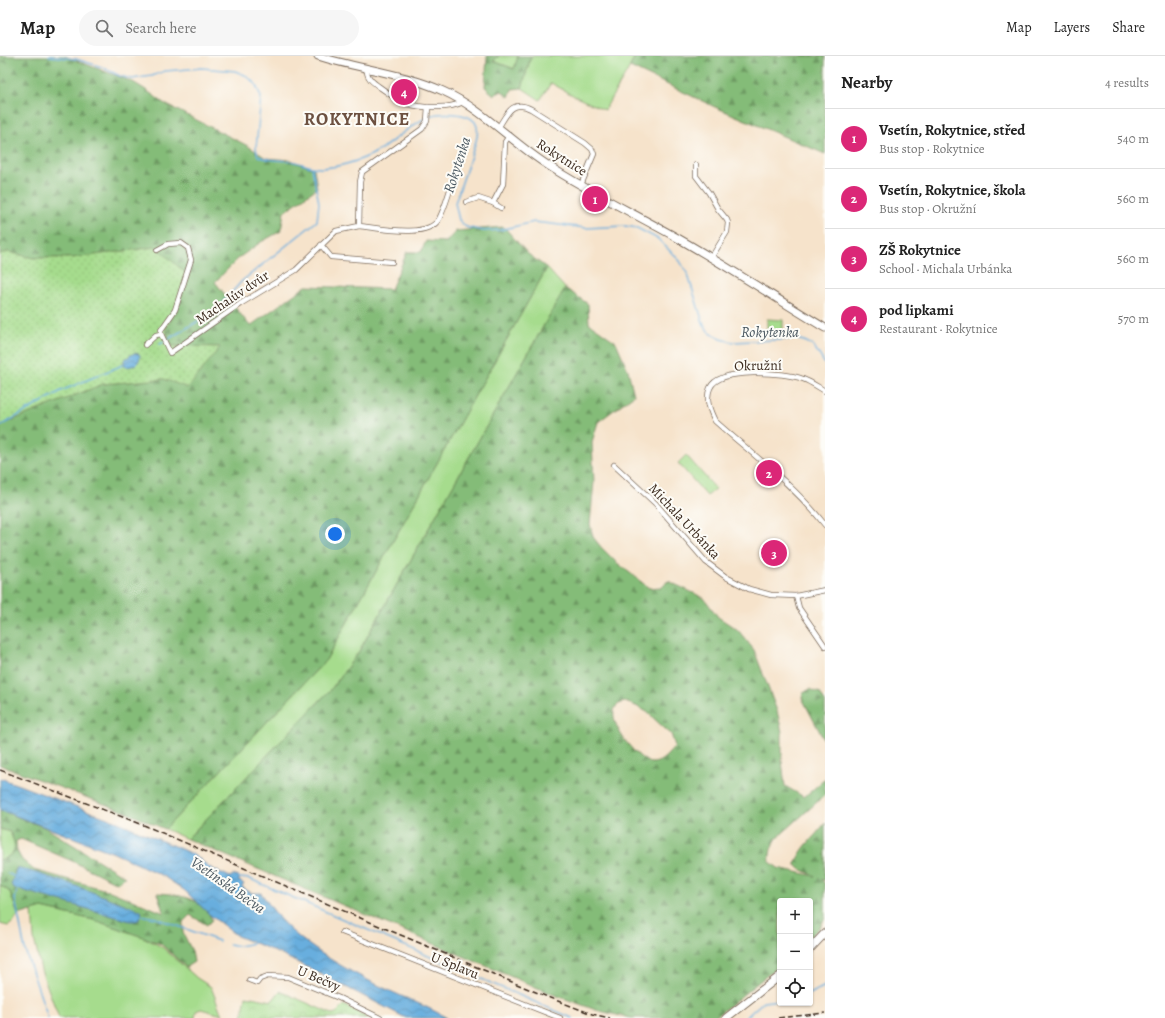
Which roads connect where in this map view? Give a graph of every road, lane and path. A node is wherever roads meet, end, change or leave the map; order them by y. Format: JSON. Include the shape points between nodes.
{"nodes":[{"id":1,"x":318,"y":56,"type":"edge"},
{"id":2,"x":367,"y":69,"type":"junction"},
{"id":3,"x":463,"y":102,"type":"junction"},
{"id":4,"x":428,"y":107,"type":"junction"},
{"id":5,"x":498,"y":128,"type":"junction"},
{"id":6,"x":509,"y":136,"type":"junction"},
{"id":7,"x":696,"y":165,"type":"dead end"},
{"id":8,"x":452,"y":184,"type":"dead end"},
{"id":9,"x":581,"y":185,"type":"junction"},
{"id":10,"x":466,"y":202,"type":"dead end"},
{"id":11,"x":493,"y":203,"type":"junction"},
{"id":12,"x":501,"y":208,"type":"dead end"},
{"id":13,"x":359,"y":226,"type":"junction"},
{"id":14,"x":321,"y":245,"type":"junction"},
{"id":15,"x":157,"y":250,"type":"dead end"},
{"id":16,"x":711,"y":258,"type":"junction"},
{"id":17,"x":392,"y":262,"type":"dead end"},
{"id":18,"x":825,"y":328,"type":"edge"},
{"id":19,"x":161,"y":334,"type":"junction"},
{"id":20,"x":145,"y":345,"type":"dead end"},
{"id":21,"x":825,"y":391,"type":"edge"},
{"id":22,"x":614,"y":465,"type":"dead end"},
{"id":23,"x":825,"y":525,"type":"edge"},
{"id":24,"x":825,"y":590,"type":"edge"},
{"id":25,"x":796,"y":596,"type":"junction"},
{"id":26,"x":825,"y":646,"type":"edge"},
{"id":27,"x":342,"y":932,"type":"dead end"},
{"id":28,"x":825,"y":933,"type":"edge"},
{"id":29,"x":813,"y":946,"type":"edge"},
{"id":30,"x":777,"y":978,"type":"edge"},
{"id":31,"x":249,"y":980,"type":"dead end"},
{"id":32,"x":380,"y":1018,"type":"edge"},
{"id":33,"x":560,"y":1018,"type":"edge"},
{"id":34,"x":726,"y":1018,"type":"edge"}],
"edges":[{"from":1,"to":2,"type":"main road","name":"Rokytnice"},
{"from":2,"to":3,"type":"main road","name":"Rokytnice","via":[[422,83]]},
{"from":2,"to":4,"type":"street","via":[[372,81],[396,99],[411,106]]},
{"from":3,"to":4,"type":"street","via":[[454,106]]},
{"from":3,"to":5,"type":"main road","name":"Rokytnice"},
{"from":4,"to":13,"type":"street","via":[[427,121],[422,129],[362,172]]},
{"from":5,"to":6,"type":"main road","name":"Rokytnice"},
{"from":5,"to":9,"type":"street","via":[[510,109],[522,105],[585,143],[594,154]]},
{"from":6,"to":9,"type":"main road","name":"Rokytnice","via":[[537,159]]},
{"from":6,"to":11,"type":"street","via":[[506,142],[503,184]]},
{"from":7,"to":16,"type":"street","via":[[696,176],[728,223],[727,232]]},
{"from":8,"to":13,"type":"street","name":"Machalův dvůr","via":[[439,220],[431,228],[405,231]]},
{"from":9,"to":16,"type":"main road","name":"Rokytnice"},
{"from":10,"to":11,"type":"street","via":[[478,198]]},
{"from":11,"to":12,"type":"street"},
{"from":13,"to":14,"type":"street","name":"Machalův dvůr","via":[[336,231]]},
{"from":14,"to":17,"type":"street","via":[[331,257]]},
{"from":14,"to":19,"type":"street","name":"Machalův dvůr","via":[[296,270],[240,304],[170,353]]},
{"from":15,"to":19,"type":"street","name":"Machalův dvůr","via":[[168,244],[181,243],[188,248],[191,260],[175,310],[161,330]]},
{"from":16,"to":18,"type":"main road","name":"Rokytnice"},
{"from":19,"to":20,"type":"street","name":"Machalův dvůr","via":[[156,335]]},
{"from":21,"to":23,"type":"street","name":"Okružní","via":[[803,379],[789,376],[737,374],[722,378],[710,387],[708,397],[715,421],[792,487]]},
{"from":22,"to":25,"type":"street","name":"Michala Urbánka","via":[[656,504],[706,562],[726,577],[747,588],[771,595]]},
{"from":24,"to":25,"type":"street","name":"Michala Urbánka"},
{"from":25,"to":26,"type":"street","via":[[800,608]]},
{"from":27,"to":33,"type":"street","name":"U Splavu"},
{"from":28,"to":29,"type":"main road"},
{"from":30,"to":34,"type":"main road"},
{"from":31,"to":32,"type":"street","name":"U Bečvy","via":[[257,984],[260,979],[268,976],[288,977]]}]}
